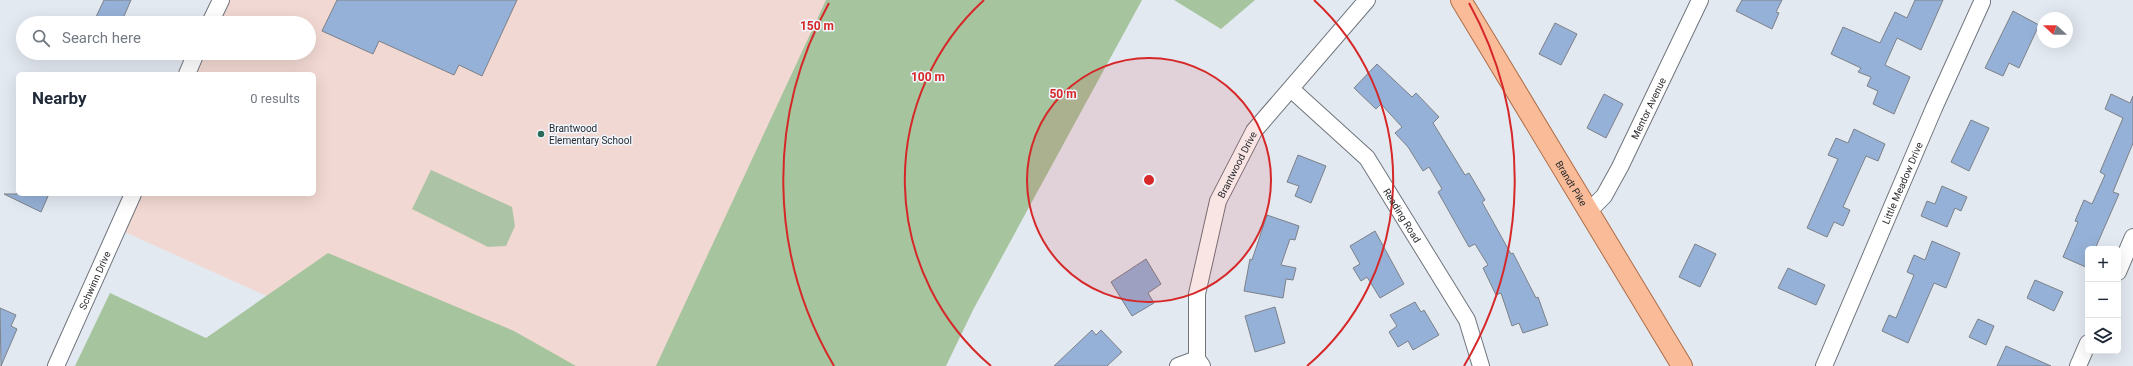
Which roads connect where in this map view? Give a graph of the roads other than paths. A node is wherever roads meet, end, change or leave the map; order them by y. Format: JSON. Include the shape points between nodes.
{"nodes":[{"id":1,"x":221,"y":0,"type":"edge"},
{"id":2,"x":1367,"y":0,"type":"edge"},
{"id":3,"x":1461,"y":0,"type":"edge"},
{"id":4,"x":1700,"y":0,"type":"edge"},
{"id":5,"x":1982,"y":2,"type":"dead end"},
{"id":6,"x":213,"y":16,"type":"edge"},
{"id":7,"x":193,"y":60,"type":"edge"},
{"id":8,"x":188,"y":72,"type":"edge"},
{"id":9,"x":1290,"y":89,"type":"junction"},
{"id":10,"x":132,"y":196,"type":"edge"},
{"id":11,"x":1588,"y":212,"type":"junction"},
{"id":12,"x":2133,"y":237,"type":"edge"},
{"id":13,"x":2121,"y":265,"type":"edge"},
{"id":14,"x":2085,"y":350,"type":"edge"},
{"id":15,"x":1199,"y":362,"type":"edge"},
{"id":16,"x":56,"y":366,"type":"edge"},
{"id":17,"x":1178,"y":366,"type":"edge"},
{"id":18,"x":1481,"y":366,"type":"edge"},
{"id":19,"x":1682,"y":366,"type":"edge"},
{"id":20,"x":1824,"y":366,"type":"edge"},
{"id":21,"x":2078,"y":366,"type":"edge"}],
"edges":[{"from":1,"to":6,"type":"street"},
{"from":2,"to":9,"type":"street","name":"Brantwood Drive"},
{"from":3,"to":11,"type":"main road","name":"Brandt Pike"},
{"from":4,"to":11,"type":"street","name":"Mentor Avenue","via":[[1620,167],[1604,196]]},
{"from":5,"to":20,"type":"street","name":"Little Meadow Drive"},
{"from":7,"to":8,"type":"street"},
{"from":9,"to":15,"type":"street","name":"Brantwood Drive","via":[[1254,131],[1218,201],[1197,294]]},
{"from":9,"to":18,"type":"street","name":"Reading Road","via":[[1367,158],[1467,320]]},
{"from":10,"to":16,"type":"street","name":"Schwinn Drive"},
{"from":11,"to":19,"type":"main road","name":"Brandt Pike"},
{"from":12,"to":13,"type":"street"},
{"from":14,"to":21,"type":"street"},
{"from":15,"to":17,"type":"street"}]}
